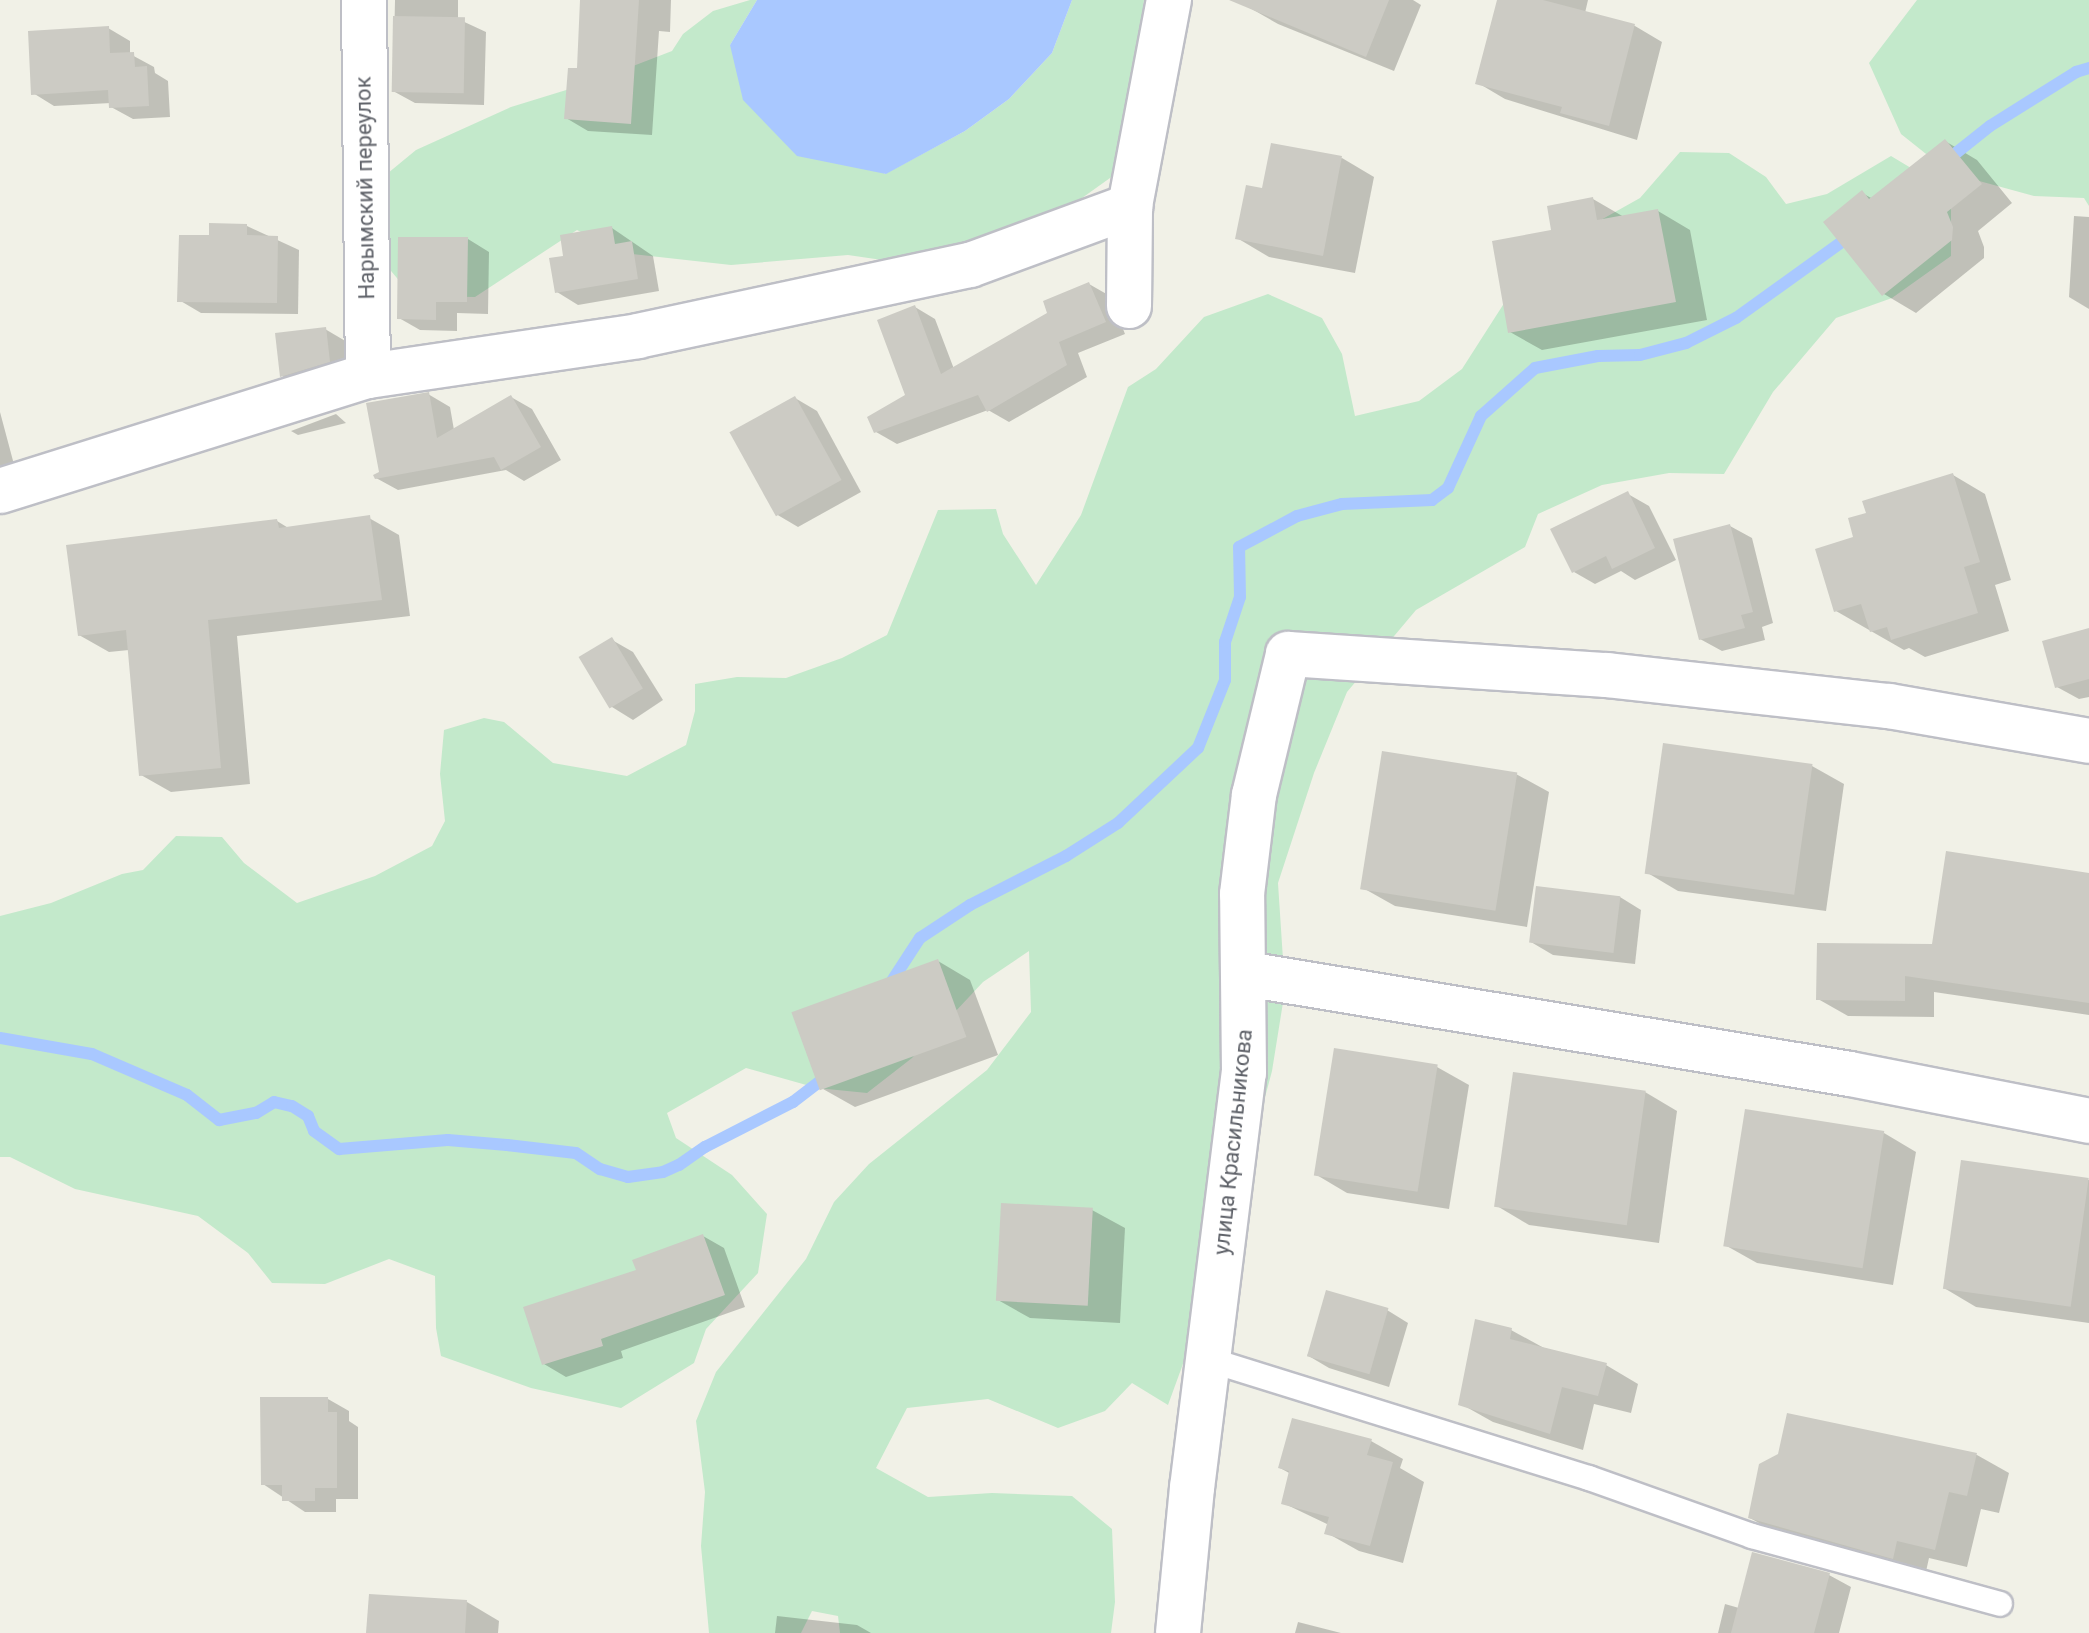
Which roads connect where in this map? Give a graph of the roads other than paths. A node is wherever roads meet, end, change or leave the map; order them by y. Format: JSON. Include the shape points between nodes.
{"nodes":[{"id":1,"x":364,"y":0,"type":"edge"},
{"id":2,"x":1169,"y":0,"type":"edge"},
{"id":3,"x":1130,"y":206,"type":"junction"},
{"id":4,"x":1129,"y":306,"type":"dead end"},
{"id":5,"x":368,"y":376,"type":"junction"},
{"id":6,"x":0,"y":491,"type":"edge"},
{"id":7,"x":2089,"y":741,"type":"edge"},
{"id":8,"x":1246,"y":974,"type":"junction"},
{"id":9,"x":2089,"y":1121,"type":"edge"},
{"id":10,"x":1210,"y":1360,"type":"junction"},
{"id":11,"x":2000,"y":1604,"type":"dead end"},
{"id":12,"x":1178,"y":1633,"type":"edge"}],
"edges":[{"from":1,"to":5,"type":"street","name":"Нарымский переулок"},
{"from":2,"to":3,"type":"street"},
{"from":3,"to":4,"type":"street"},
{"from":3,"to":5,"type":"street","via":[[970,265],[638,336]]},
{"from":5,"to":6,"type":"street"},
{"from":7,"to":8,"type":"street","name":"улица Красильникова","via":[[1889,706],[1607,675],[1288,654],[1254,795],[1242,894]]},
{"from":8,"to":9,"type":"street","via":[[1850,1074]]},
{"from":8,"to":10,"type":"street","name":"улица Красильникова","via":[[1244,1073]]},
{"from":10,"to":11,"type":"lane","via":[[1589,1478],[1752,1536]]},
{"from":10,"to":12,"type":"street","name":"улица Красильникова"}]}
